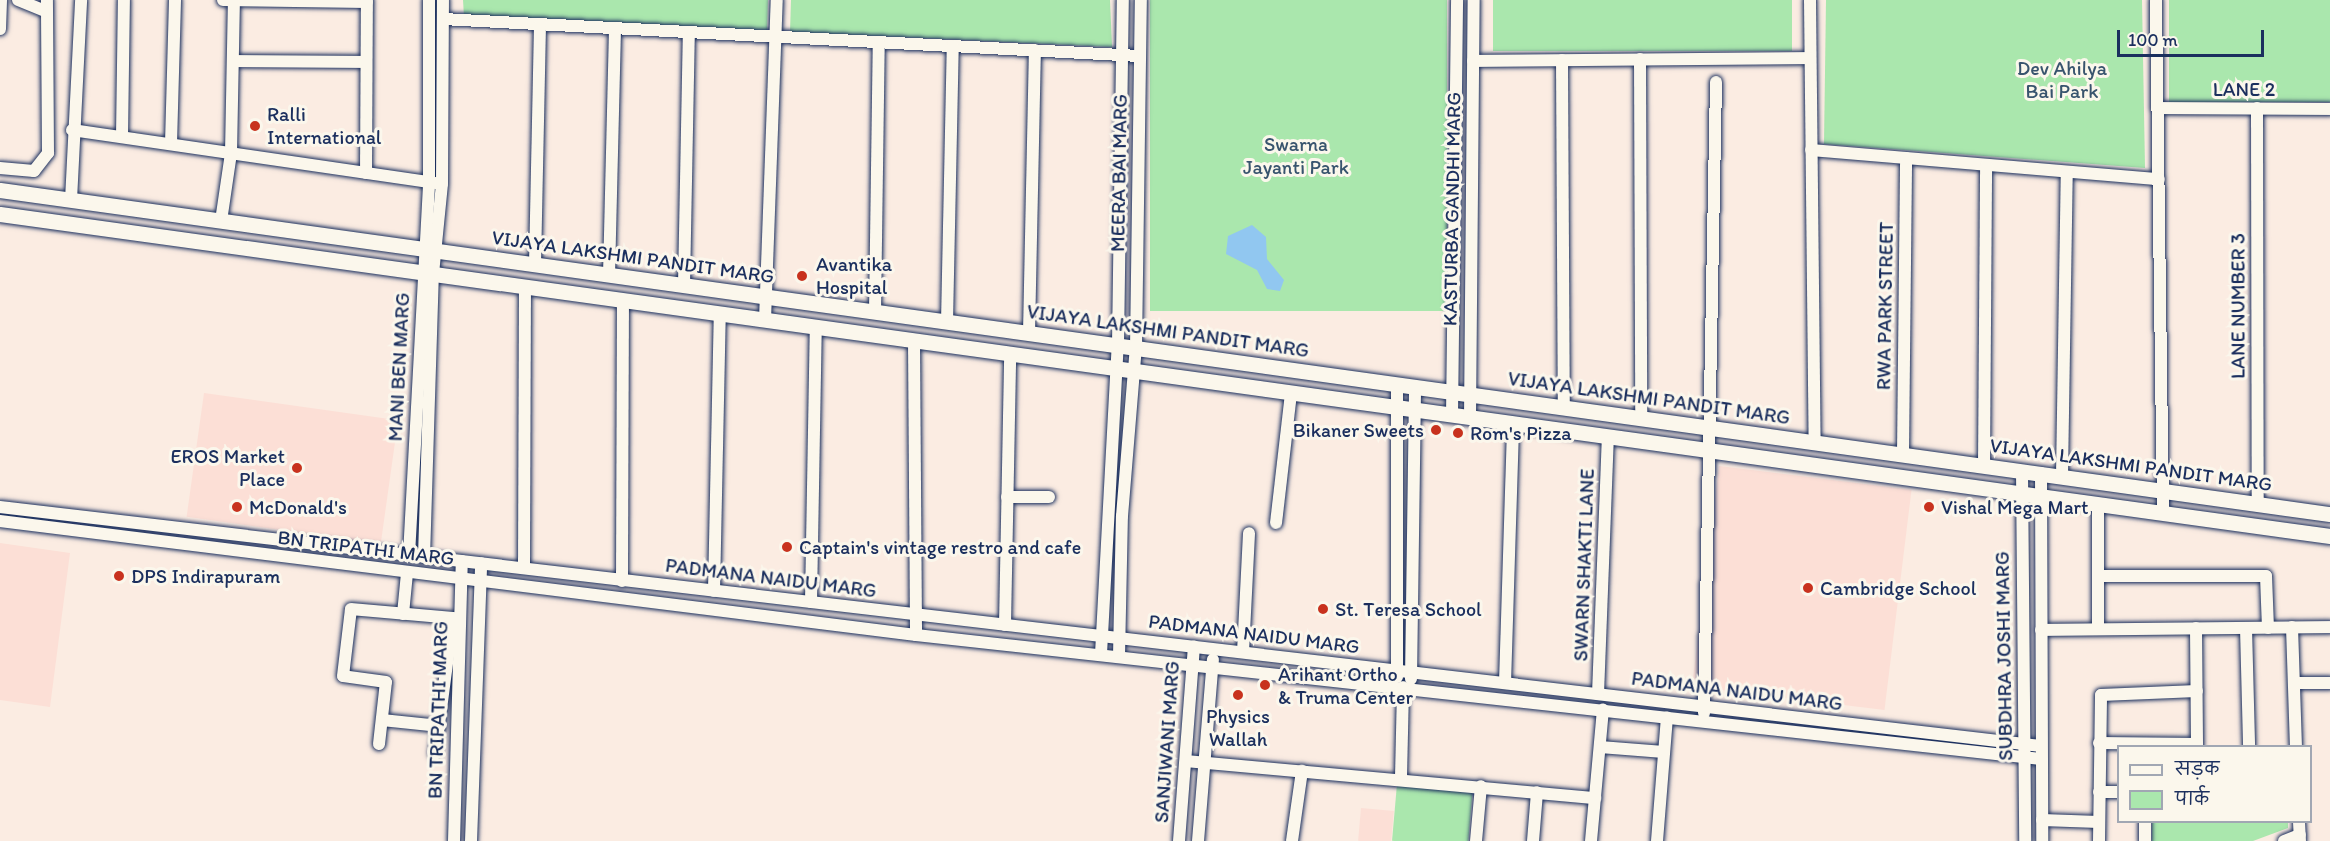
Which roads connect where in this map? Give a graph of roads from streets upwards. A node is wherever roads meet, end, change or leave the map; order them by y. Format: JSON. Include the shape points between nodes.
{"nodes":[{"id":1,"x":1,"y":0,"type":"edge"},
{"id":2,"x":18,"y":0,"type":"edge"},
{"id":3,"x":81,"y":0,"type":"edge"},
{"id":4,"x":124,"y":0,"type":"edge"},
{"id":5,"x":175,"y":0,"type":"edge"},
{"id":6,"x":223,"y":0,"type":"edge"},
{"id":7,"x":234,"y":0,"type":"edge"},
{"id":8,"x":429,"y":0,"type":"edge"},
{"id":9,"x":443,"y":0,"type":"edge"},
{"id":10,"x":777,"y":0,"type":"edge"},
{"id":11,"x":1123,"y":0,"type":"edge"},
{"id":12,"x":1141,"y":0,"type":"edge"},
{"id":13,"x":1457,"y":0,"type":"edge"},
{"id":14,"x":1474,"y":0,"type":"edge"},
{"id":15,"x":1810,"y":0,"type":"edge"},
{"id":16,"x":2156,"y":0,"type":"edge"},
{"id":17,"x":367,"y":1,"type":"edge"},
{"id":18,"x":47,"y":6,"type":"edge"},
{"id":19,"x":443,"y":19,"type":"junction"},
{"id":20,"x":540,"y":24,"type":"junction"},
{"id":21,"x":615,"y":28,"type":"junction"},
{"id":22,"x":0,"y":29,"type":"edge"},
{"id":23,"x":1473,"y":29,"type":"junction"},
{"id":24,"x":1457,"y":30,"type":"junction"},
{"id":25,"x":689,"y":32,"type":"junction"},
{"id":26,"x":776,"y":36,"type":"junction"},
{"id":27,"x":879,"y":42,"type":"junction"},
{"id":28,"x":953,"y":46,"type":"junction"},
{"id":29,"x":1035,"y":50,"type":"junction"},
{"id":30,"x":1122,"y":55,"type":"junction"},
{"id":31,"x":1140,"y":56,"type":"junction"},
{"id":32,"x":1810,"y":58,"type":"junction"},
{"id":33,"x":1640,"y":59,"type":"junction"},
{"id":34,"x":1562,"y":60,"type":"junction"},
{"id":35,"x":233,"y":61,"type":"junction"},
{"id":36,"x":1473,"y":61,"type":"junction"},
{"id":37,"x":366,"y":62,"type":"junction"},
{"id":38,"x":1716,"y":82,"type":"dead end"},
{"id":39,"x":2158,"y":108,"type":"junction"},
{"id":40,"x":2257,"y":108,"type":"junction"},
{"id":41,"x":2330,"y":109,"type":"edge"},
{"id":42,"x":72,"y":130,"type":"junction"},
{"id":43,"x":122,"y":137,"type":"junction"},
{"id":44,"x":171,"y":144,"type":"junction"},
{"id":45,"x":1811,"y":150,"type":"junction"},
{"id":46,"x":231,"y":153,"type":"junction"},
{"id":47,"x":1906,"y":158,"type":"junction"},
{"id":48,"x":1986,"y":165,"type":"junction"},
{"id":49,"x":0,"y":168,"type":"edge"},
{"id":50,"x":366,"y":172,"type":"junction"},
{"id":51,"x":2067,"y":172,"type":"junction"},
{"id":52,"x":2159,"y":180,"type":"junction"},
{"id":53,"x":429,"y":182,"type":"junction"},
{"id":54,"x":442,"y":184,"type":"junction"},
{"id":55,"x":0,"y":190,"type":"edge"},
{"id":56,"x":71,"y":200,"type":"junction"},
{"id":57,"x":0,"y":214,"type":"edge"},
{"id":58,"x":221,"y":221,"type":"junction"},
{"id":59,"x":431,"y":251,"type":"junction"},
{"id":60,"x":535,"y":264,"type":"junction"},
{"id":61,"x":428,"y":274,"type":"junction"},
{"id":62,"x":609,"y":275,"type":"junction"},
{"id":63,"x":684,"y":285,"type":"junction"},
{"id":64,"x":525,"y":287,"type":"junction"},
{"id":65,"x":766,"y":297,"type":"junction"},
{"id":66,"x":623,"y":300,"type":"junction"},
{"id":67,"x":875,"y":312,"type":"junction"},
{"id":68,"x":720,"y":314,"type":"junction"},
{"id":69,"x":765,"y":320,"type":"junction"},
{"id":70,"x":947,"y":322,"type":"junction"},
{"id":71,"x":816,"y":327,"type":"junction"},
{"id":72,"x":1029,"y":333,"type":"junction"},
{"id":73,"x":914,"y":341,"type":"junction"},
{"id":74,"x":1118,"y":345,"type":"junction"},
{"id":75,"x":1136,"y":348,"type":"junction"},
{"id":76,"x":1010,"y":354,"type":"junction"},
{"id":77,"x":1115,"y":369,"type":"junction"},
{"id":78,"x":1131,"y":371,"type":"junction"},
{"id":79,"x":1397,"y":384,"type":"junction"},
{"id":80,"x":1415,"y":387,"type":"junction"},
{"id":81,"x":1452,"y":392,"type":"junction"},
{"id":82,"x":1291,"y":393,"type":"junction"},
{"id":83,"x":1470,"y":394,"type":"junction"},
{"id":84,"x":1396,"y":407,"type":"junction"},
{"id":85,"x":1564,"y":407,"type":"junction"},
{"id":86,"x":1414,"y":410,"type":"junction"},
{"id":87,"x":1452,"y":415,"type":"junction"},
{"id":88,"x":1470,"y":418,"type":"junction"},
{"id":89,"x":1641,"y":418,"type":"junction"},
{"id":90,"x":1513,"y":424,"type":"junction"},
{"id":91,"x":1713,"y":428,"type":"junction"},
{"id":92,"x":1608,"y":437,"type":"junction"},
{"id":93,"x":1815,"y":442,"type":"junction"},
{"id":94,"x":1712,"y":451,"type":"junction"},
{"id":95,"x":1903,"y":454,"type":"junction"},
{"id":96,"x":1984,"y":466,"type":"junction"},
{"id":97,"x":2022,"y":471,"type":"junction"},
{"id":98,"x":2041,"y":473,"type":"junction"},
{"id":99,"x":2062,"y":476,"type":"junction"},
{"id":100,"x":2163,"y":490,"type":"junction"},
{"id":101,"x":2022,"y":494,"type":"junction"},
{"id":102,"x":1007,"y":496,"type":"junction"},
{"id":103,"x":2041,"y":496,"type":"junction"},
{"id":104,"x":1049,"y":497,"type":"dead end"},
{"id":105,"x":2098,"y":504,"type":"junction"},
{"id":106,"x":2258,"y":504,"type":"junction"},
{"id":107,"x":0,"y":507,"type":"edge"},
{"id":108,"x":2163,"y":513,"type":"junction"},
{"id":109,"x":2330,"y":514,"type":"edge"},
{"id":110,"x":0,"y":521,"type":"edge"},
{"id":111,"x":1276,"y":523,"type":"dead end"},
{"id":112,"x":1249,"y":533,"type":"dead end"},
{"id":113,"x":2330,"y":537,"type":"edge"},
{"id":114,"x":409,"y":555,"type":"junction"},
{"id":115,"x":424,"y":557,"type":"junction"},
{"id":116,"x":462,"y":561,"type":"junction"},
{"id":117,"x":481,"y":563,"type":"junction"},
{"id":118,"x":524,"y":568,"type":"junction"},
{"id":119,"x":407,"y":573,"type":"junction"},
{"id":120,"x":2098,"y":576,"type":"junction"},
{"id":121,"x":461,"y":580,"type":"junction"},
{"id":122,"x":622,"y":580,"type":"junction"},
{"id":123,"x":480,"y":582,"type":"junction"},
{"id":124,"x":714,"y":591,"type":"junction"},
{"id":125,"x":811,"y":602,"type":"junction"},
{"id":126,"x":403,"y":614,"type":"junction"},
{"id":127,"x":915,"y":614,"type":"junction"},
{"id":128,"x":1005,"y":624,"type":"junction"},
{"id":129,"x":2292,"y":627,"type":"junction"},
{"id":130,"x":2330,"y":627,"type":"edge"},
{"id":131,"x":2196,"y":628,"type":"junction"},
{"id":132,"x":2246,"y":628,"type":"junction"},
{"id":133,"x":2268,"y":628,"type":"junction"},
{"id":134,"x":2098,"y":629,"type":"junction"},
{"id":135,"x":2041,"y":630,"type":"junction"},
{"id":136,"x":916,"y":635,"type":"junction"},
{"id":137,"x":1102,"y":636,"type":"junction"},
{"id":138,"x":1120,"y":638,"type":"junction"},
{"id":139,"x":1194,"y":647,"type":"junction"},
{"id":140,"x":1214,"y":649,"type":"junction"},
{"id":141,"x":1244,"y":652,"type":"junction"},
{"id":142,"x":1101,"y":654,"type":"junction"},
{"id":143,"x":1119,"y":656,"type":"junction"},
{"id":144,"x":1193,"y":664,"type":"junction"},
{"id":145,"x":1212,"y":666,"type":"junction"},
{"id":146,"x":1397,"y":670,"type":"junction"},
{"id":147,"x":1411,"y":671,"type":"junction"},
{"id":148,"x":1505,"y":683,"type":"junction"},
{"id":149,"x":2294,"y":683,"type":"junction"},
{"id":150,"x":2330,"y":683,"type":"edge"},
{"id":151,"x":1403,"y":688,"type":"junction"},
{"id":152,"x":2197,"y":691,"type":"junction"},
{"id":153,"x":1598,"y":694,"type":"junction"},
{"id":154,"x":1705,"y":706,"type":"junction"},
{"id":155,"x":443,"y":707,"type":"junction"},
{"id":156,"x":458,"y":707,"type":"junction"},
{"id":157,"x":1603,"y":710,"type":"junction"},
{"id":158,"x":1667,"y":717,"type":"junction"},
{"id":159,"x":382,"y":720,"type":"junction"},
{"id":160,"x":1704,"y":721,"type":"junction"},
{"id":161,"x":440,"y":726,"type":"junction"},
{"id":162,"x":2098,"y":743,"type":"junction"},
{"id":163,"x":379,"y":744,"type":"dead end"},
{"id":164,"x":2197,"y":745,"type":"edge"},
{"id":165,"x":2249,"y":745,"type":"edge"},
{"id":166,"x":2296,"y":745,"type":"edge"},
{"id":167,"x":1600,"y":747,"type":"junction"},
{"id":168,"x":2024,"y":750,"type":"junction"},
{"id":169,"x":1664,"y":752,"type":"junction"},
{"id":170,"x":2042,"y":752,"type":"junction"},
{"id":171,"x":435,"y":754,"type":"dead end"},
{"id":172,"x":1186,"y":761,"type":"junction"},
{"id":173,"x":1205,"y":762,"type":"junction"},
{"id":174,"x":1302,"y":771,"type":"junction"},
{"id":175,"x":1401,"y":777,"type":"junction"},
{"id":176,"x":1481,"y":786,"type":"junction"},
{"id":177,"x":1537,"y":792,"type":"junction"},
{"id":178,"x":2099,"y":792,"type":"junction"},
{"id":179,"x":2117,"y":792,"type":"edge"},
{"id":180,"x":1595,"y":798,"type":"junction"},
{"id":181,"x":2042,"y":820,"type":"junction"},
{"id":182,"x":2099,"y":822,"type":"junction"},
{"id":183,"x":2145,"y":823,"type":"edge"},
{"id":184,"x":2299,"y":823,"type":"edge"},
{"id":185,"x":2300,"y":838,"type":"edge"},
{"id":186,"x":454,"y":841,"type":"edge"},
{"id":187,"x":471,"y":841,"type":"edge"},
{"id":188,"x":1179,"y":841,"type":"edge"},
{"id":189,"x":1198,"y":841,"type":"edge"},
{"id":190,"x":1292,"y":841,"type":"edge"},
{"id":191,"x":1476,"y":841,"type":"edge"},
{"id":192,"x":1533,"y":841,"type":"edge"},
{"id":193,"x":1591,"y":841,"type":"edge"},
{"id":194,"x":1657,"y":841,"type":"edge"},
{"id":195,"x":2025,"y":841,"type":"edge"},
{"id":196,"x":2042,"y":841,"type":"edge"},
{"id":197,"x":2099,"y":841,"type":"edge"},
{"id":198,"x":2145,"y":841,"type":"edge"},
{"id":199,"x":2284,"y":841,"type":"edge"}],
"edges":[{"from":1,"to":22,"type":"street"},
{"from":2,"to":18,"type":"street"},
{"from":3,"to":42,"type":"street"},
{"from":4,"to":43,"type":"street"},
{"from":5,"to":44,"type":"street"},
{"from":6,"to":7,"type":"street"},
{"from":7,"to":17,"type":"street"},
{"from":7,"to":35,"type":"street"},
{"from":8,"to":53,"type":"street","name":"MANI BEN MARG"},
{"from":9,"to":19,"type":"street","name":"MANI BEN MARG"},
{"from":10,"to":26,"type":"street"},
{"from":11,"to":30,"type":"street","name":"MEERA BAI MARG"},
{"from":12,"to":31,"type":"street","name":"MEERA BAI MARG"},
{"from":13,"to":24,"type":"street","name":"KASTURBA GANDHI MARG"},
{"from":14,"to":23,"type":"street","name":"KASTURBA GANDHI MARG"},
{"from":15,"to":32,"type":"street"},
{"from":16,"to":39,"type":"street"},
{"from":17,"to":37,"type":"street"},
{"from":18,"to":49,"type":"street","via":[[46,161],[34,171]]},
{"from":19,"to":20,"type":"street"},
{"from":19,"to":54,"type":"street","name":"MANI BEN MARG"},
{"from":20,"to":21,"type":"street"},
{"from":20,"to":60,"type":"street"},
{"from":21,"to":25,"type":"street"},
{"from":21,"to":62,"type":"street"},
{"from":23,"to":24,"type":"street"},
{"from":23,"to":36,"type":"street","name":"KASTURBA GANDHI MARG"},
{"from":24,"to":81,"type":"street","name":"KASTURBA GANDHI MARG"},
{"from":25,"to":26,"type":"street"},
{"from":25,"to":63,"type":"street"},
{"from":26,"to":27,"type":"street"},
{"from":26,"to":65,"type":"street"},
{"from":27,"to":28,"type":"street"},
{"from":27,"to":67,"type":"street"},
{"from":28,"to":29,"type":"street"},
{"from":28,"to":70,"type":"street"},
{"from":29,"to":30,"type":"street"},
{"from":29,"to":72,"type":"street"},
{"from":30,"to":31,"type":"street"},
{"from":30,"to":74,"type":"street","name":"MEERA BAI MARG"},
{"from":31,"to":75,"type":"street","name":"MEERA BAI MARG"},
{"from":32,"to":33,"type":"street"},
{"from":32,"to":45,"type":"street"},
{"from":33,"to":34,"type":"street"},
{"from":33,"to":89,"type":"street"},
{"from":34,"to":36,"type":"street"},
{"from":34,"to":85,"type":"street"},
{"from":35,"to":37,"type":"street"},
{"from":35,"to":46,"type":"street"},
{"from":36,"to":83,"type":"street","name":"KASTURBA GANDHI MARG"},
{"from":37,"to":50,"type":"street"},
{"from":38,"to":91,"type":"street"},
{"from":39,"to":40,"type":"street","name":"LANE 2"},
{"from":39,"to":52,"type":"street"},
{"from":40,"to":41,"type":"street","name":"LANE 2"},
{"from":40,"to":106,"type":"street","name":"LANE NUMBER 3"},
{"from":42,"to":43,"type":"street"},
{"from":42,"to":56,"type":"street"},
{"from":43,"to":44,"type":"street"},
{"from":44,"to":46,"type":"street"},
{"from":45,"to":47,"type":"street"},
{"from":45,"to":93,"type":"street"},
{"from":46,"to":50,"type":"street"},
{"from":46,"to":58,"type":"street"},
{"from":47,"to":48,"type":"street"},
{"from":47,"to":95,"type":"street","name":"RWA PARK STREET"},
{"from":48,"to":51,"type":"street"},
{"from":48,"to":96,"type":"street"},
{"from":50,"to":53,"type":"street"},
{"from":51,"to":52,"type":"street"},
{"from":51,"to":99,"type":"street"},
{"from":52,"to":100,"type":"street"},
{"from":53,"to":54,"type":"street"},
{"from":53,"to":59,"type":"street","name":"MANI BEN MARG"},
{"from":54,"to":59,"type":"street","name":"MANI BEN MARG"},
{"from":55,"to":56,"type":"street","name":"VIJAYA LAKSHMI PANDIT MARG"},
{"from":56,"to":58,"type":"street","name":"VIJAYA LAKSHMI PANDIT MARG"},
{"from":57,"to":61,"type":"street"},
{"from":58,"to":59,"type":"street","name":"VIJAYA LAKSHMI PANDIT MARG"},
{"from":59,"to":60,"type":"street","name":"VIJAYA LAKSHMI PANDIT MARG"},
{"from":59,"to":61,"type":"street","name":"MANI BEN MARG"},
{"from":60,"to":62,"type":"street","name":"VIJAYA LAKSHMI PANDIT MARG"},
{"from":61,"to":64,"type":"street"},
{"from":61,"to":114,"type":"street","name":"MANI BEN MARG"},
{"from":61,"to":115,"type":"street"},
{"from":62,"to":63,"type":"street","name":"VIJAYA LAKSHMI PANDIT MARG"},
{"from":63,"to":65,"type":"street","name":"VIJAYA LAKSHMI PANDIT MARG"},
{"from":64,"to":66,"type":"street"},
{"from":64,"to":118,"type":"street"},
{"from":65,"to":67,"type":"street","name":"VIJAYA LAKSHMI PANDIT MARG"},
{"from":65,"to":69,"type":"street"},
{"from":66,"to":68,"type":"street"},
{"from":66,"to":122,"type":"street"},
{"from":67,"to":70,"type":"street","name":"VIJAYA LAKSHMI PANDIT MARG"},
{"from":68,"to":69,"type":"street"},
{"from":68,"to":124,"type":"street"},
{"from":69,"to":71,"type":"street"},
{"from":70,"to":72,"type":"street","name":"VIJAYA LAKSHMI PANDIT MARG"},
{"from":71,"to":73,"type":"street"},
{"from":71,"to":125,"type":"street"},
{"from":72,"to":74,"type":"street","name":"VIJAYA LAKSHMI PANDIT MARG"},
{"from":73,"to":76,"type":"street"},
{"from":73,"to":127,"type":"street"},
{"from":74,"to":75,"type":"street","name":"VIJAYA LAKSHMI PANDIT MARG"},
{"from":74,"to":77,"type":"street","name":"MEERA BAI MARG"},
{"from":75,"to":78,"type":"street","name":"MEERA BAI MARG"},
{"from":75,"to":79,"type":"street","name":"VIJAYA LAKSHMI PANDIT MARG"},
{"from":76,"to":77,"type":"street"},
{"from":76,"to":102,"type":"street"},
{"from":77,"to":78,"type":"street"},
{"from":77,"to":137,"type":"street","name":"MEERA BAI MARG"},
{"from":78,"to":82,"type":"street"},
{"from":78,"to":138,"type":"street","name":"MEERA BAI MARG"},
{"from":79,"to":80,"type":"street","name":"VIJAYA LAKSHMI PANDIT MARG"},
{"from":79,"to":84,"type":"street"},
{"from":80,"to":81,"type":"street","name":"VIJAYA LAKSHMI PANDIT MARG"},
{"from":80,"to":86,"type":"street"},
{"from":81,"to":83,"type":"street","name":"VIJAYA LAKSHMI PANDIT MARG"},
{"from":81,"to":87,"type":"street","name":"KASTURBA GANDHI MARG"},
{"from":82,"to":84,"type":"street"},
{"from":82,"to":111,"type":"street"},
{"from":83,"to":85,"type":"street","name":"VIJAYA LAKSHMI PANDIT MARG"},
{"from":83,"to":88,"type":"street","name":"KASTURBA GANDHI MARG"},
{"from":84,"to":86,"type":"street"},
{"from":84,"to":146,"type":"street"},
{"from":85,"to":89,"type":"street","name":"VIJAYA LAKSHMI PANDIT MARG"},
{"from":86,"to":87,"type":"street"},
{"from":86,"to":147,"type":"street"},
{"from":87,"to":88,"type":"street"},
{"from":88,"to":90,"type":"street"},
{"from":89,"to":91,"type":"street","name":"VIJAYA LAKSHMI PANDIT MARG"},
{"from":90,"to":92,"type":"street"},
{"from":90,"to":148,"type":"street"},
{"from":91,"to":93,"type":"street","name":"VIJAYA LAKSHMI PANDIT MARG"},
{"from":91,"to":94,"type":"street"},
{"from":92,"to":94,"type":"street"},
{"from":92,"to":153,"type":"street","name":"SWARN SHAKTI LANE"},
{"from":93,"to":95,"type":"street","name":"VIJAYA LAKSHMI PANDIT MARG"},
{"from":94,"to":101,"type":"street"},
{"from":94,"to":154,"type":"street"},
{"from":95,"to":96,"type":"street","name":"VIJAYA LAKSHMI PANDIT MARG"},
{"from":96,"to":97,"type":"street","name":"VIJAYA LAKSHMI PANDIT MARG"},
{"from":97,"to":98,"type":"street","name":"VIJAYA LAKSHMI PANDIT MARG"},
{"from":97,"to":101,"type":"street","name":"SUBDHRA JOSHI MARG"},
{"from":98,"to":99,"type":"street","name":"VIJAYA LAKSHMI PANDIT MARG"},
{"from":98,"to":103,"type":"street","name":"SUBDHRA JOSHI MARG"},
{"from":99,"to":100,"type":"street","name":"VIJAYA LAKSHMI PANDIT MARG"},
{"from":100,"to":106,"type":"street","name":"VIJAYA LAKSHMI PANDIT MARG"},
{"from":100,"to":108,"type":"street"},
{"from":101,"to":103,"type":"street"},
{"from":101,"to":168,"type":"street","name":"SUBDHRA JOSHI MARG"},
{"from":102,"to":104,"type":"street"},
{"from":102,"to":128,"type":"street"},
{"from":103,"to":105,"type":"street"},
{"from":103,"to":135,"type":"street","name":"SUBDHRA JOSHI MARG"},
{"from":105,"to":108,"type":"street"},
{"from":105,"to":120,"type":"street"},
{"from":106,"to":109,"type":"street","name":"VIJAYA LAKSHMI PANDIT MARG"},
{"from":107,"to":114,"type":"street","name":"BN TRIPATHI MARG"},
{"from":108,"to":113,"type":"street"},
{"from":110,"to":119,"type":"street","name":"BN TRIPATHI MARG"},
{"from":112,"to":141,"type":"street"},
{"from":114,"to":115,"type":"street","name":"BN TRIPATHI MARG"},
{"from":115,"to":116,"type":"street","name":"BN TRIPATHI MARG"},
{"from":116,"to":117,"type":"street","name":"PADMANA NAIDU MARG"},
{"from":116,"to":121,"type":"street","name":"BN TRIPATHI MARG"},
{"from":117,"to":118,"type":"street","name":"PADMANA NAIDU MARG"},
{"from":117,"to":123,"type":"street"},
{"from":118,"to":122,"type":"street","name":"PADMANA NAIDU MARG"},
{"from":119,"to":121,"type":"street","name":"BN TRIPATHI MARG"},
{"from":119,"to":126,"type":"street"},
{"from":120,"to":133,"type":"street","via":[[2266,576]]},
{"from":120,"to":134,"type":"street"},
{"from":121,"to":123,"type":"street","name":"PADMANA NAIDU MARG"},
{"from":121,"to":156,"type":"street","name":"BN TRIPATHI MARG"},
{"from":122,"to":124,"type":"street","name":"PADMANA NAIDU MARG"},
{"from":123,"to":136,"type":"street","name":"PADMANA NAIDU MARG"},
{"from":123,"to":187,"type":"street"},
{"from":124,"to":125,"type":"street","name":"PADMANA NAIDU MARG"},
{"from":125,"to":127,"type":"street","name":"PADMANA NAIDU MARG"},
{"from":126,"to":155,"type":"street","via":[[453,618]]},
{"from":126,"to":159,"type":"street","via":[[351,609],[343,676],[386,682]]},
{"from":127,"to":128,"type":"street","name":"PADMANA NAIDU MARG"},
{"from":127,"to":136,"type":"street"},
{"from":128,"to":137,"type":"street","name":"PADMANA NAIDU MARG"},
{"from":129,"to":130,"type":"street"},
{"from":129,"to":133,"type":"street"},
{"from":129,"to":149,"type":"street"},
{"from":131,"to":132,"type":"street"},
{"from":131,"to":134,"type":"street"},
{"from":131,"to":152,"type":"street"},
{"from":132,"to":133,"type":"street"},
{"from":132,"to":165,"type":"street"},
{"from":134,"to":135,"type":"street"},
{"from":135,"to":170,"type":"street","name":"SUBDHRA JOSHI MARG"},
{"from":136,"to":142,"type":"street","name":"PADMANA NAIDU MARG"},
{"from":137,"to":138,"type":"street","name":"PADMANA NAIDU MARG"},
{"from":137,"to":142,"type":"street","name":"MEERA BAI MARG"},
{"from":138,"to":139,"type":"street","name":"PADMANA NAIDU MARG"},
{"from":138,"to":143,"type":"street","name":"MEERA BAI MARG"},
{"from":139,"to":140,"type":"street","name":"PADMANA NAIDU MARG"},
{"from":139,"to":144,"type":"street","name":"SANJIWANI MARG"},
{"from":140,"to":141,"type":"street","name":"PADMANA NAIDU MARG"},
{"from":140,"to":145,"type":"street","name":"SANJIWANI MARG"},
{"from":141,"to":146,"type":"street","name":"PADMANA NAIDU MARG"},
{"from":142,"to":143,"type":"street","name":"PADMANA NAIDU MARG"},
{"from":143,"to":144,"type":"street","name":"PADMANA NAIDU MARG"},
{"from":144,"to":145,"type":"street","name":"PADMANA NAIDU MARG"},
{"from":144,"to":172,"type":"street","name":"SANJIWANI MARG"},
{"from":145,"to":151,"type":"street","name":"PADMANA NAIDU MARG"},
{"from":145,"to":173,"type":"street","name":"SANJIWANI MARG"},
{"from":146,"to":147,"type":"street","name":"PADMANA NAIDU MARG"},
{"from":146,"to":151,"type":"street"},
{"from":147,"to":148,"type":"street","name":"PADMANA NAIDU MARG"},
{"from":147,"to":151,"type":"street"},
{"from":148,"to":153,"type":"street","name":"PADMANA NAIDU MARG"},
{"from":149,"to":150,"type":"street"},
{"from":149,"to":166,"type":"street"},
{"from":151,"to":157,"type":"street","name":"PADMANA NAIDU MARG"},
{"from":151,"to":175,"type":"street"},
{"from":152,"to":162,"type":"street","via":[[2104,692],[2098,699]]},
{"from":152,"to":164,"type":"street"},
{"from":153,"to":154,"type":"street","name":"PADMANA NAIDU MARG"},
{"from":154,"to":160,"type":"street"},
{"from":154,"to":168,"type":"street","name":"PADMANA NAIDU MARG"},
{"from":155,"to":156,"type":"street"},
{"from":155,"to":161,"type":"street"},
{"from":156,"to":186,"type":"street","name":"BN TRIPATHI MARG"},
{"from":157,"to":158,"type":"street","name":"PADMANA NAIDU MARG"},
{"from":157,"to":167,"type":"street"},
{"from":158,"to":160,"type":"street","name":"PADMANA NAIDU MARG"},
{"from":158,"to":169,"type":"street"},
{"from":159,"to":161,"type":"street"},
{"from":159,"to":163,"type":"street"},
{"from":160,"to":168,"type":"street","name":"PADMANA NAIDU MARG"},
{"from":161,"to":171,"type":"street"},
{"from":162,"to":164,"type":"street"},
{"from":162,"to":178,"type":"street"},
{"from":167,"to":169,"type":"street"},
{"from":167,"to":180,"type":"street"},
{"from":168,"to":170,"type":"street","name":"PADMANA NAIDU MARG"},
{"from":168,"to":195,"type":"street","name":"SUBDHRA JOSHI MARG"},
{"from":169,"to":194,"type":"street"},
{"from":170,"to":181,"type":"street","name":"SUBDHRA JOSHI MARG"},
{"from":172,"to":173,"type":"street"},
{"from":172,"to":188,"type":"street","name":"SANJIWANI MARG"},
{"from":173,"to":174,"type":"street"},
{"from":173,"to":189,"type":"street","name":"SANJIWANI MARG"},
{"from":174,"to":175,"type":"street"},
{"from":174,"to":190,"type":"street"},
{"from":175,"to":176,"type":"street"},
{"from":176,"to":177,"type":"street"},
{"from":176,"to":191,"type":"street"},
{"from":177,"to":180,"type":"street"},
{"from":177,"to":192,"type":"street"},
{"from":178,"to":179,"type":"street"},
{"from":178,"to":182,"type":"street"},
{"from":180,"to":193,"type":"street"},
{"from":181,"to":182,"type":"street"},
{"from":181,"to":196,"type":"street","name":"SUBDHRA JOSHI MARG"},
{"from":182,"to":197,"type":"street"},
{"from":183,"to":198,"type":"street"},
{"from":184,"to":185,"type":"street"},
{"from":185,"to":199,"type":"street"}]}
